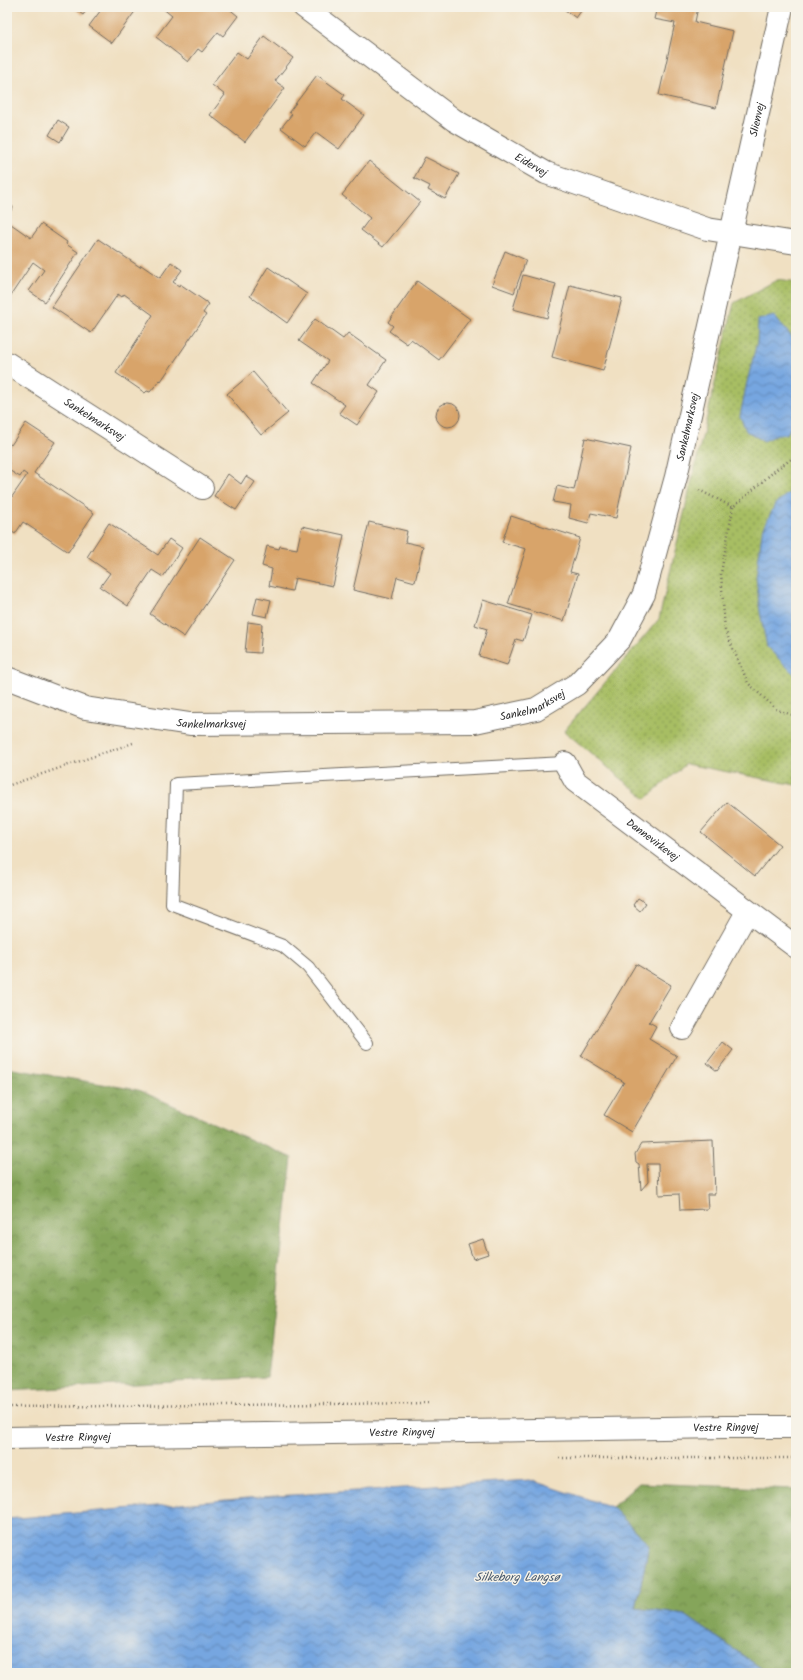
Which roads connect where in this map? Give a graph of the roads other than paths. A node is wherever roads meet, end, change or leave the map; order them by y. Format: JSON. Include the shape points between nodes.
{"nodes":[{"id":1,"x":304,"y":7,"type":"edge"},
{"id":2,"x":782,"y":7,"type":"edge"},
{"id":3,"x":731,"y":232,"type":"junction"},
{"id":4,"x":796,"y":243,"type":"edge"},
{"id":5,"x":7,"y":363,"type":"edge"},
{"id":6,"x":202,"y":488,"type":"dead end"},
{"id":7,"x":7,"y":678,"type":"edge"},
{"id":8,"x":565,"y":763,"type":"joint"},
{"id":9,"x":747,"y":912,"type":"junction"},
{"id":10,"x":796,"y":947,"type":"edge"},
{"id":11,"x":682,"y":1028,"type":"dead end"},
{"id":12,"x":367,"y":1043,"type":"dead end"},
{"id":13,"x":796,"y":1427,"type":"edge"},
{"id":14,"x":7,"y":1438,"type":"edge"}],
"edges":[{"from":1,"to":3,"type":"street","name":"Eidervej","via":[[454,120],[546,173],[672,218],[707,229]]},
{"from":2,"to":3,"type":"street","name":"Slienvej"},
{"from":3,"to":4,"type":"street","name":"Eidervej"},
{"from":3,"to":7,"type":"street","name":"Sankelmarksvej","via":[[676,477],[644,594],[620,640],[577,684],[536,709],[475,722],[190,724],[85,708]]},
{"from":5,"to":6,"type":"street","name":"Sankelmarksvej"},
{"from":8,"to":9,"type":"street","name":"Dannevirkevej","via":[[575,781]]},
{"from":8,"to":12,"type":"lane","via":[[176,784],[172,904],[283,946],[308,967]]},
{"from":9,"to":10,"type":"street","name":"Dannevirkevej"},
{"from":9,"to":11,"type":"street"},
{"from":13,"to":14,"type":"street","name":"Vestre Ringvej"}]}
